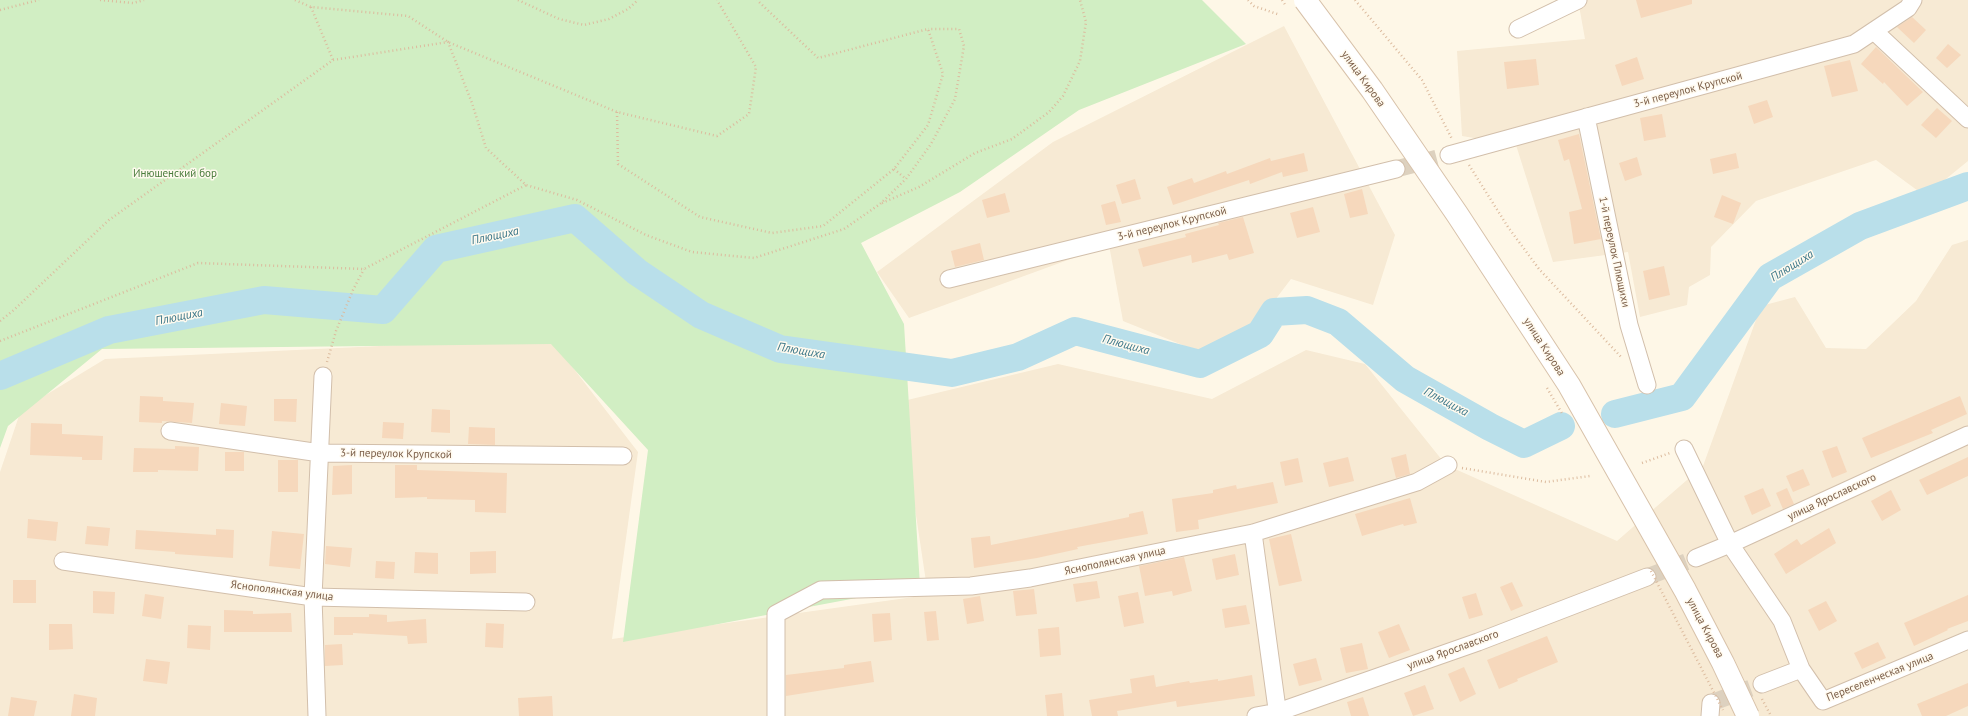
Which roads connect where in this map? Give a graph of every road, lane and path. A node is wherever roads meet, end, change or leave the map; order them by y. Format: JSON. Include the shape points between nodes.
{"nodes":[{"id":1,"x":39,"y":0,"type":"edge"},
{"id":2,"x":100,"y":0,"type":"edge"},
{"id":3,"x":144,"y":0,"type":"edge"},
{"id":4,"x":295,"y":0,"type":"edge"},
{"id":5,"x":518,"y":0,"type":"edge"},
{"id":6,"x":638,"y":0,"type":"edge"},
{"id":7,"x":717,"y":0,"type":"edge"},
{"id":8,"x":757,"y":0,"type":"edge"},
{"id":9,"x":1080,"y":0,"type":"edge"},
{"id":10,"x":1248,"y":0,"type":"edge"},
{"id":11,"x":1282,"y":0,"type":"edge"},
{"id":12,"x":1355,"y":0,"type":"edge"},
{"id":13,"x":1578,"y":0,"type":"edge"},
{"id":14,"x":1913,"y":0,"type":"edge"},
{"id":15,"x":1298,"y":6,"type":"edge"},
{"id":16,"x":311,"y":8,"type":"junction"},
{"id":17,"x":0,"y":10,"type":"edge"},
{"id":18,"x":1280,"y":15,"type":"dead end"},
{"id":19,"x":928,"y":29,"type":"junction"},
{"id":20,"x":1518,"y":29,"type":"dead end"},
{"id":21,"x":1874,"y":31,"type":"junction"},
{"id":22,"x":448,"y":42,"type":"junction"},
{"id":23,"x":333,"y":60,"type":"junction"},
{"id":24,"x":617,"y":112,"type":"junction"},
{"id":25,"x":1586,"y":118,"type":"junction"},
{"id":26,"x":1968,"y":119,"type":"edge"},
{"id":27,"x":1455,"y":153,"type":"junction"},
{"id":28,"x":894,"y":169,"type":"junction"},
{"id":29,"x":1396,"y":170,"type":"tunnel mouth"},
{"id":30,"x":906,"y":179,"type":"junction"},
{"id":31,"x":526,"y":185,"type":"junction"},
{"id":32,"x":880,"y":204,"type":"junction"},
{"id":33,"x":364,"y":269,"type":"junction"},
{"id":34,"x":948,"y":279,"type":"dead end"},
{"id":35,"x":0,"y":320,"type":"edge"},
{"id":36,"x":0,"y":341,"type":"edge"},
{"id":37,"x":1625,"y":362,"type":"dead end"},
{"id":38,"x":323,"y":376,"type":"joint"},
{"id":39,"x":1544,"y":383,"type":"dead end"},
{"id":40,"x":1646,"y":385,"type":"dead end"},
{"id":41,"x":1563,"y":416,"type":"dead end"},
{"id":42,"x":170,"y":431,"type":"dead end"},
{"id":43,"x":1968,"y":435,"type":"edge"},
{"id":44,"x":1684,"y":449,"type":"joint"},
{"id":45,"x":320,"y":453,"type":"junction"},
{"id":46,"x":623,"y":456,"type":"dead end"},
{"id":47,"x":1642,"y":463,"type":"dead end"},
{"id":48,"x":1448,"y":465,"type":"joint"},
{"id":49,"x":1590,"y":476,"type":"dead end"},
{"id":50,"x":1253,"y":533,"type":"junction"},
{"id":51,"x":1730,"y":544,"type":"junction"},
{"id":52,"x":1696,"y":558,"type":"tunnel mouth"},
{"id":53,"x":63,"y":561,"type":"dead end"},
{"id":54,"x":1648,"y":572,"type":"joint"},
{"id":55,"x":313,"y":597,"type":"junction"},
{"id":56,"x":526,"y":602,"type":"dead end"},
{"id":57,"x":1968,"y":640,"type":"edge"},
{"id":58,"x":1801,"y":669,"type":"junction"},
{"id":59,"x":1762,"y":684,"type":"tunnel mouth"},
{"id":60,"x":1278,"y":714,"type":"edge"},
{"id":61,"x":317,"y":716,"type":"edge"},
{"id":62,"x":776,"y":716,"type":"edge"},
{"id":63,"x":1256,"y":716,"type":"edge"},
{"id":64,"x":1726,"y":716,"type":"edge"},
{"id":65,"x":1748,"y":716,"type":"edge"}],
"edges":[{"from":1,"to":17,"type":"path"},
{"from":2,"to":3,"type":"path","via":[[133,3]]},
{"from":4,"to":16,"type":"path"},
{"from":5,"to":6,"type":"path","via":[[559,19],[584,25],[609,19],[628,9]]},
{"from":7,"to":24,"type":"path","via":[[756,67],[749,114],[717,136]]},
{"from":8,"to":19,"type":"path","via":[[818,58]]},
{"from":9,"to":32,"type":"path","via":[[1086,22],[1080,61],[1063,96],[1049,112],[1012,139],[975,153],[919,187]]},
{"from":10,"to":18,"type":"path","via":[[1254,6]]},
{"from":11,"to":15,"type":"path","bridge":true},
{"from":12,"to":27,"type":"path","via":[[1422,80]]},
{"from":13,"to":20,"type":"street"},
{"from":14,"to":21,"type":"street","name":"3-й переулок Крупской","via":[[1908,8]]},
{"from":15,"to":65,"type":"main road","name":"улица Кирова","bridge":true,"via":[[1390,116],[1569,385],[1685,590]]},
{"from":16,"to":22,"type":"path","via":[[408,16]]},
{"from":16,"to":23,"type":"path"},
{"from":19,"to":28,"type":"path","via":[[943,74],[928,125]]},
{"from":19,"to":30,"type":"path","via":[[959,29],[964,46],[955,99],[931,144]]},
{"from":21,"to":25,"type":"street","name":"3-й переулок Крупской","via":[[1854,44]]},
{"from":21,"to":26,"type":"street"},
{"from":22,"to":23,"type":"path"},
{"from":22,"to":24,"type":"path"},
{"from":22,"to":31,"type":"path","via":[[472,103],[486,148]]},
{"from":23,"to":35,"type":"path","via":[[109,220],[16,309]]},
{"from":24,"to":28,"type":"path","via":[[618,164],[700,217],[772,233],[823,226]]},
{"from":25,"to":27,"type":"street","name":"3-й переулок Крупской"},
{"from":25,"to":40,"type":"street","name":"1-й переулок Плющихи","via":[[1629,325]]},
{"from":27,"to":37,"type":"path","via":[[1540,269]]},
{"from":28,"to":30,"type":"path"},
{"from":29,"to":34,"type":"street","name":"3-й переулок Крупской"},
{"from":30,"to":32,"type":"path"},
{"from":31,"to":32,"type":"path","via":[[577,200],[646,235],[692,252],[754,258],[844,229]]},
{"from":31,"to":33,"type":"path"},
{"from":33,"to":36,"type":"path","via":[[198,263]]},
{"from":33,"to":38,"type":"path","via":[[352,290],[336,330]]},
{"from":38,"to":45,"type":"street"},
{"from":39,"to":41,"type":"path","bridge":true},
{"from":42,"to":45,"type":"street","name":"3-й переулок Крупской"},
{"from":43,"to":51,"type":"street","name":"улица Ярославского"},
{"from":44,"to":47,"type":"path"},
{"from":44,"to":51,"type":"street"},
{"from":45,"to":46,"type":"street","name":"3-й переулок Крупской"},
{"from":45,"to":55,"type":"street"},
{"from":48,"to":49,"type":"path","via":[[1546,482]]},
{"from":48,"to":50,"type":"street","name":"Яснополянская улица","via":[[1417,482]]},
{"from":50,"to":60,"type":"street"},
{"from":50,"to":62,"type":"street","name":"Яснополянская улица","via":[[1030,578],[971,586],[821,590],[776,614]]},
{"from":51,"to":52,"type":"street","name":"улица Ярославского"},
{"from":51,"to":58,"type":"street","via":[[1782,621]]},
{"from":53,"to":55,"type":"street","name":"Яснополянская улица"},
{"from":54,"to":60,"type":"street","name":"улица Ярославского","via":[[1478,642]]},
{"from":54,"to":64,"type":"path","bridge":true},
{"from":55,"to":56,"type":"street","name":"Яснополянская улица"},
{"from":55,"to":61,"type":"street"},
{"from":57,"to":58,"type":"street","name":"Переселенческая улица","via":[[1823,701]]},
{"from":58,"to":59,"type":"street"},
{"from":60,"to":63,"type":"street","name":"улица Ярославского"}]}
